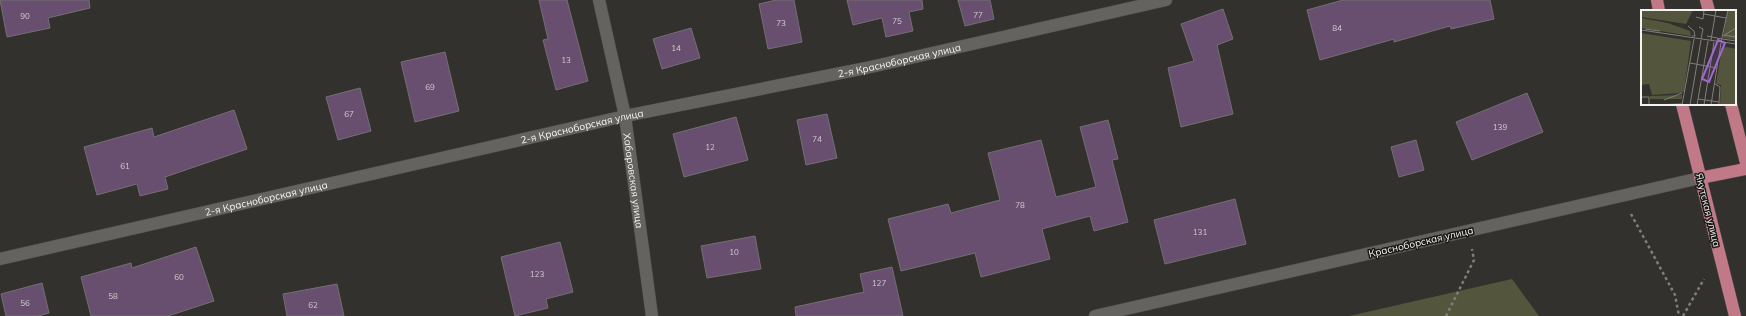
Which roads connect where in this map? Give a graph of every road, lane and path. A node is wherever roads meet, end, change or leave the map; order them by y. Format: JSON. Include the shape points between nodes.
{"nodes":[{"id":1,"x":599,"y":0,"type":"edge"},
{"id":2,"x":1166,"y":0,"type":"edge"},
{"id":3,"x":1657,"y":0,"type":"edge"},
{"id":4,"x":1706,"y":0,"type":"edge"},
{"id":5,"x":1660,"y":10,"type":"edge"},
{"id":6,"x":1709,"y":10,"type":"edge"},
{"id":7,"x":1682,"y":105,"type":"edge"},
{"id":8,"x":1731,"y":105,"type":"edge"},
{"id":9,"x":625,"y":116,"type":"junction"},
{"id":10,"x":1746,"y":163,"type":"edge"},
{"id":11,"x":1746,"y":168,"type":"edge"},
{"id":12,"x":1700,"y":178,"type":"junction"},
{"id":13,"x":1621,"y":196,"type":"junction"},
{"id":14,"x":1469,"y":231,"type":"junction"},
{"id":15,"x":0,"y":259,"type":"edge"},
{"id":16,"x":1704,"y":279,"type":"dead end"},
{"id":17,"x":652,"y":316,"type":"edge"},
{"id":18,"x":1095,"y":316,"type":"edge"},
{"id":19,"x":1446,"y":316,"type":"edge"},
{"id":20,"x":1678,"y":316,"type":"edge"},
{"id":21,"x":1683,"y":316,"type":"edge"},
{"id":22,"x":1735,"y":316,"type":"edge"}],
"edges":[{"from":1,"to":9,"type":"street","name":"Хабаровская улица"},
{"from":2,"to":9,"type":"street","name":"2-я Красноборская улица","via":[[866,68]]},
{"from":3,"to":5,"type":"main road"},
{"from":4,"to":6,"type":"main road"},
{"from":7,"to":12,"type":"main road","name":"Якутская улица"},
{"from":8,"to":10,"type":"main road"},
{"from":9,"to":15,"type":"street","name":"2-я Красноборская улица"},
{"from":9,"to":17,"type":"street","name":"Хабаровская улица"},
{"from":11,"to":12,"type":"main road","name":"Красноборская улица"},
{"from":12,"to":13,"type":"street","name":"Красноборская улица"},
{"from":12,"to":22,"type":"main road","name":"Якутская улица"},
{"from":13,"to":14,"type":"street","name":"Красноборская улица"},
{"from":13,"to":20,"type":"path","via":[[1676,295]]},
{"from":14,"to":18,"type":"street","name":"Красноборская улица"},
{"from":14,"to":19,"type":"path","via":[[1474,260]]},
{"from":16,"to":21,"type":"path"}]}
